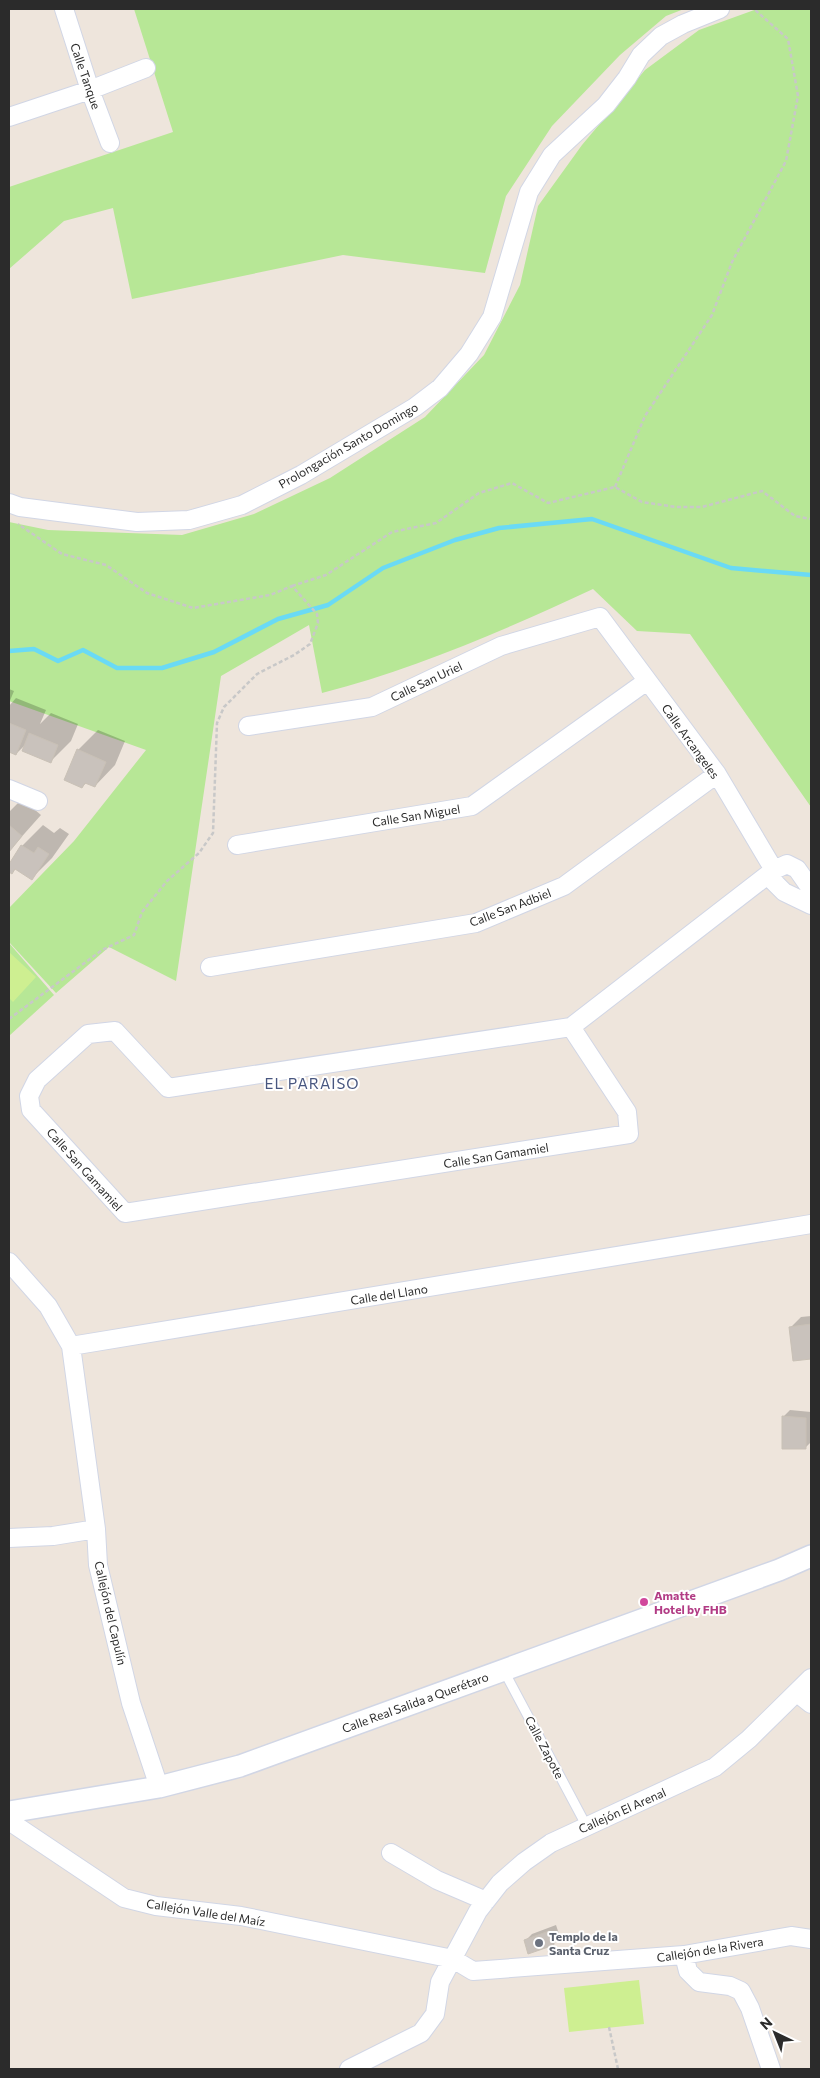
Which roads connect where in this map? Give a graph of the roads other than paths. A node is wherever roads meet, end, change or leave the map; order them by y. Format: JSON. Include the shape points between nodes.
{"nodes":[{"id":1,"x":64,"y":9,"type":"edge"},
{"id":2,"x":720,"y":9,"type":"edge"},
{"id":3,"x":146,"y":68,"type":"dead end"},
{"id":4,"x":90,"y":90,"type":"junction"},
{"id":5,"x":9,"y":117,"type":"edge"},
{"id":6,"x":110,"y":143,"type":"dead end"},
{"id":7,"x":9,"y":503,"type":"edge"},
{"id":8,"x":600,"y":617,"type":"joint"},
{"id":9,"x":647,"y":681,"type":"junction"},
{"id":10,"x":248,"y":726,"type":"dead end"},
{"id":11,"x":716,"y":774,"type":"junction"},
{"id":12,"x":9,"y":789,"type":"edge"},
{"id":13,"x":38,"y":802,"type":"dead end"},
{"id":14,"x":237,"y":845,"type":"dead end"},
{"id":15,"x":774,"y":870,"type":"junction"},
{"id":16,"x":811,"y":889,"type":"edge"},
{"id":17,"x":811,"y":905,"type":"edge"},
{"id":18,"x":210,"y":967,"type":"dead end"},
{"id":19,"x":571,"y":1027,"type":"junction"},
{"id":20,"x":811,"y":1224,"type":"edge"},
{"id":21,"x":9,"y":1262,"type":"edge"},
{"id":22,"x":71,"y":1346,"type":"junction"},
{"id":23,"x":96,"y":1529,"type":"junction"},
{"id":24,"x":9,"y":1538,"type":"edge"},
{"id":25,"x":811,"y":1556,"type":"edge"},
{"id":26,"x":503,"y":1669,"type":"junction"},
{"id":27,"x":811,"y":1678,"type":"edge"},
{"id":28,"x":796,"y":1693,"type":"junction"},
{"id":29,"x":811,"y":1704,"type":"edge"},
{"id":30,"x":159,"y":1787,"type":"junction"},
{"id":31,"x":9,"y":1812,"type":"edge"},
{"id":32,"x":9,"y":1821,"type":"edge"},
{"id":33,"x":586,"y":1825,"type":"junction"},
{"id":34,"x":392,"y":1853,"type":"dead end"},
{"id":35,"x":486,"y":1901,"type":"junction"},
{"id":36,"x":811,"y":1939,"type":"edge"},
{"id":37,"x":684,"y":1955,"type":"junction"},
{"id":38,"x":453,"y":1959,"type":"junction"},
{"id":39,"x":349,"y":2069,"type":"edge"},
{"id":40,"x":771,"y":2069,"type":"edge"}],
"edges":[{"from":1,"to":4,"type":"street","name":"Calle Tanque"},
{"from":2,"to":7,"type":"street","name":"Prolongación Santo Domingo","via":[[661,36],[641,55],[606,105],[552,155],[529,192],[492,317],[469,354],[440,388],[416,407],[302,475],[242,505],[189,520],[137,522]]},
{"from":3,"to":4,"type":"street"},
{"from":4,"to":5,"type":"street"},
{"from":4,"to":6,"type":"street","name":"Calle Tanque"},
{"from":8,"to":9,"type":"street","name":"Calle Arcangeles"},
{"from":8,"to":10,"type":"street","name":"Calle San Uriel","via":[[501,646],[372,707]]},
{"from":9,"to":11,"type":"street","name":"Calle Arcangeles"},
{"from":9,"to":14,"type":"street","name":"Calle San Miguel","via":[[472,806]]},
{"from":11,"to":15,"type":"street","name":"Calle Arcangeles"},
{"from":11,"to":18,"type":"street","name":"Calle San Adbiel","via":[[564,886],[476,923]]},
{"from":12,"to":13,"type":"street"},
{"from":15,"to":16,"type":"street","via":[[787,864],[797,869]]},
{"from":15,"to":17,"type":"street","name":"Calle Arcangeles","via":[[773,881],[778,888]]},
{"from":15,"to":19,"type":"street","name":"Calle San Gamamiel"},
{"from":19,"to":19,"type":"street","name":"Calle San Gamamiel","via":[[168,1088],[116,1031],[101,1031],[88,1034],[36,1080],[29,1096],[31,1110],[125,1213],[629,1134],[628,1112]]},
{"from":20,"to":22,"type":"street","name":"Calle del Llano"},
{"from":21,"to":22,"type":"street","via":[[48,1306]]},
{"from":22,"to":23,"type":"street","name":"Callejón del Capulín"},
{"from":23,"to":24,"type":"street","via":[[53,1536]]},
{"from":23,"to":30,"type":"street","name":"Callejón del Capulín","via":[[98,1565],[129,1694]]},
{"from":25,"to":26,"type":"street","name":"Calle Real Salida a Querétaro"},
{"from":26,"to":30,"type":"street","name":"Calle Real Salida a Querétaro","via":[[240,1766]]},
{"from":26,"to":33,"type":"lane","name":"Calle Zapote"},
{"from":27,"to":28,"type":"street","name":"Callejón El Arenal"},
{"from":28,"to":29,"type":"street"},
{"from":28,"to":33,"type":"street","name":"Callejón El Arenal","via":[[715,1767]]},
{"from":30,"to":31,"type":"street","name":"Calle Real Salida a Querétaro"},
{"from":32,"to":38,"type":"street","name":"Callejón Valle del Maíz","via":[[124,1898],[156,1906],[241,1916]]},
{"from":33,"to":35,"type":"street","name":"Callejón El Arenal","via":[[550,1843],[524,1862],[500,1883]]},
{"from":34,"to":35,"type":"street","via":[[437,1880]]},
{"from":35,"to":38,"type":"street","name":"Callejón El Arenal"},
{"from":36,"to":37,"type":"street","name":"Callejón de la Rivera","via":[[791,1936]]},
{"from":37,"to":38,"type":"street","name":"Callejón de la Rivera","via":[[473,1971]]},
{"from":37,"to":40,"type":"street","via":[[688,1971],[699,1982],[742,1991]]},
{"from":38,"to":39,"type":"street","name":"Callejón El Arenal","via":[[440,1982],[435,2014],[421,2033]]}]}
